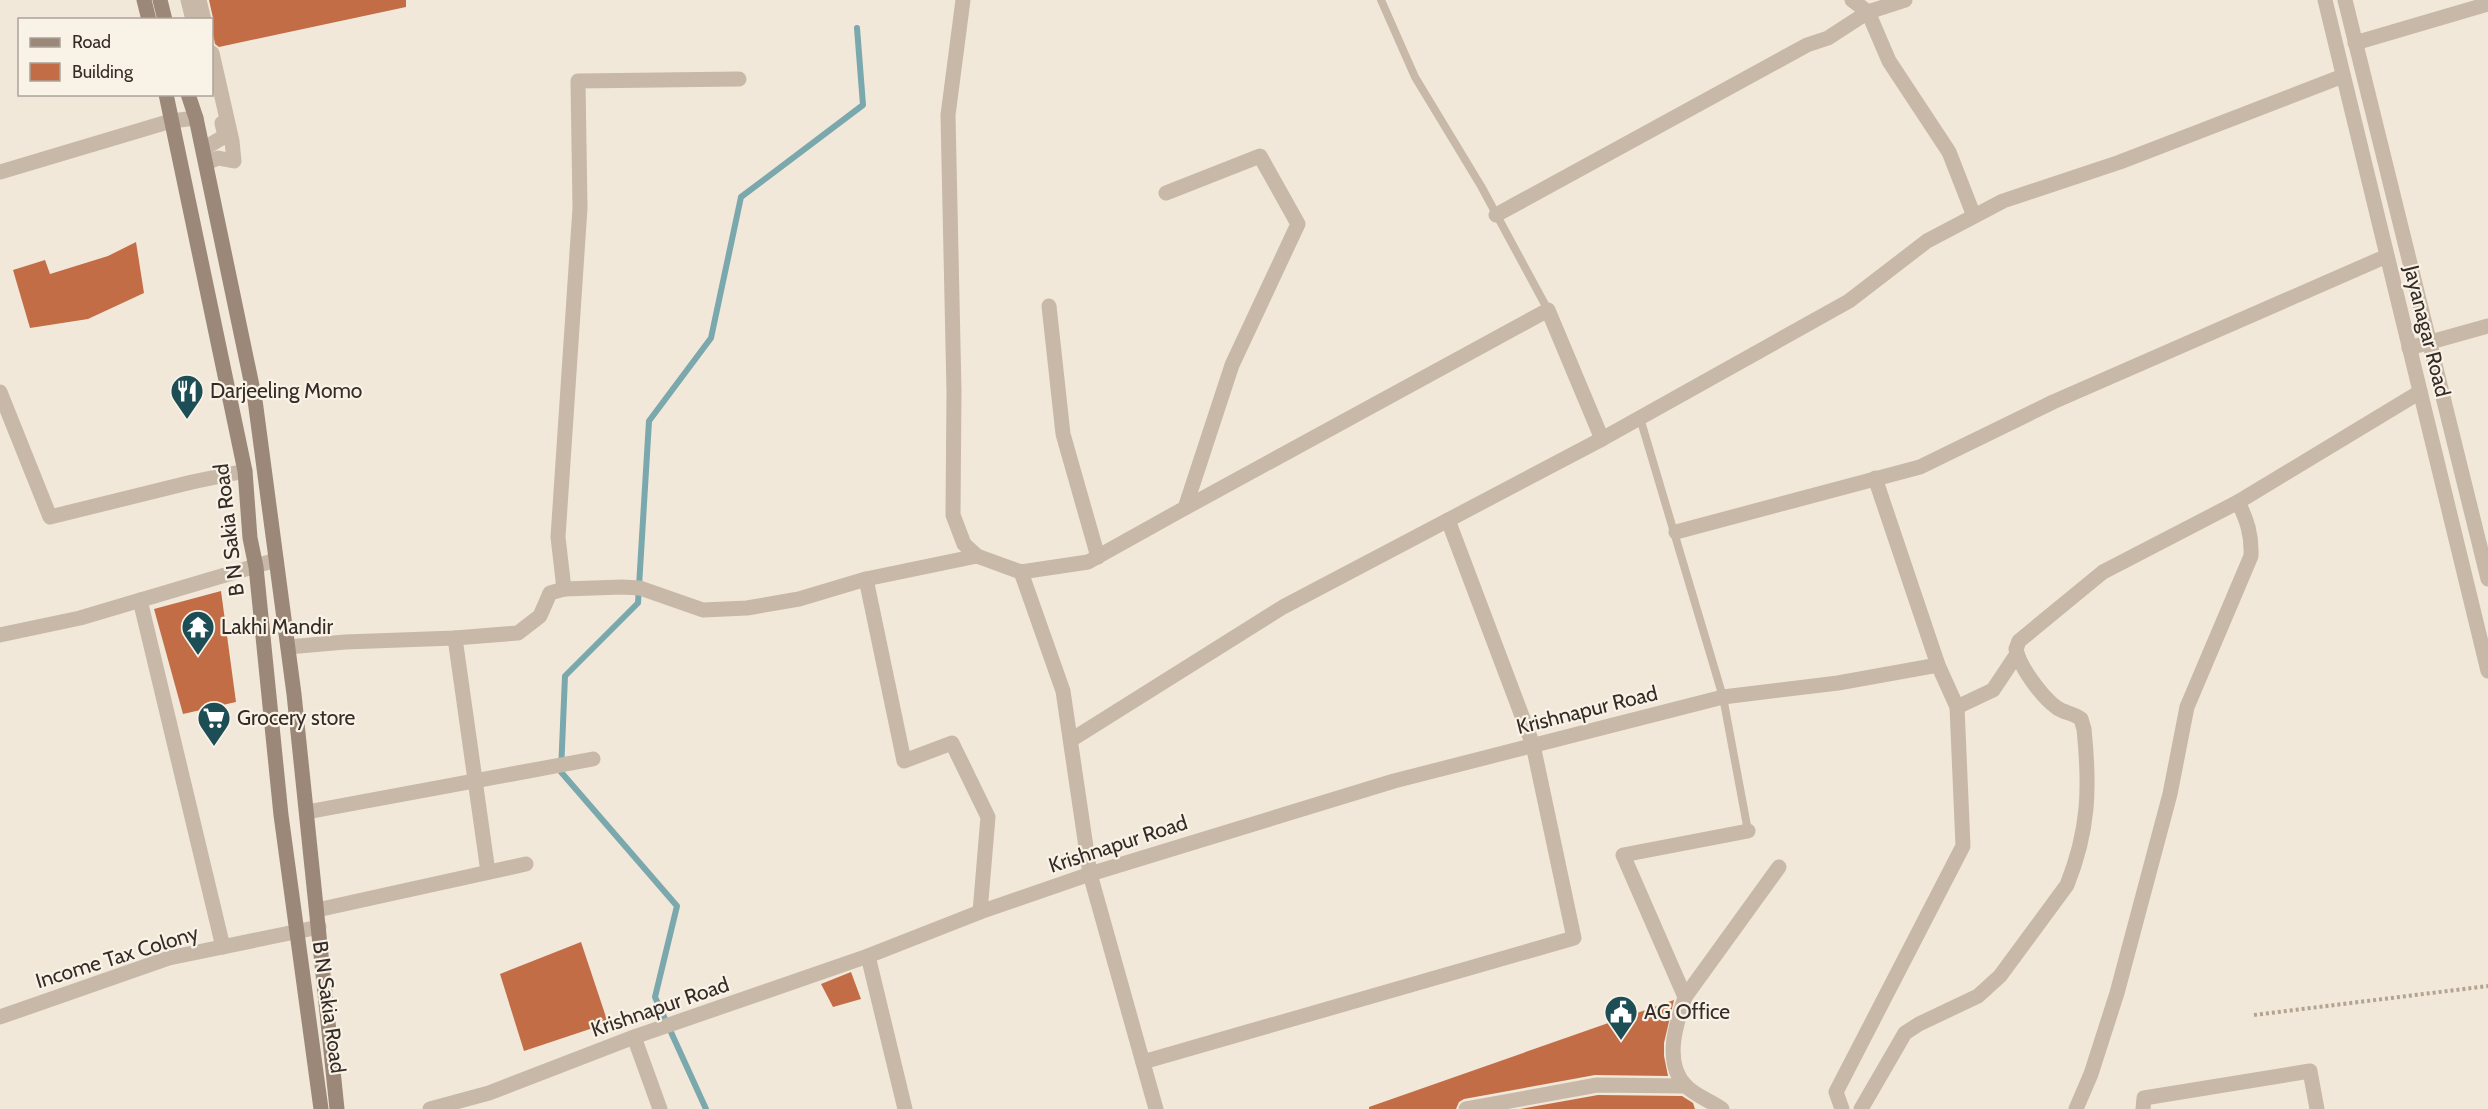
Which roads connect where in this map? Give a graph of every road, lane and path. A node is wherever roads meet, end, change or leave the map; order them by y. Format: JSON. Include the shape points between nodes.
{"nodes":[{"id":1,"x":144,"y":0,"type":"edge"},
{"id":2,"x":160,"y":0,"type":"edge"},
{"id":3,"x":188,"y":0,"type":"edge"},
{"id":4,"x":199,"y":0,"type":"edge"},
{"id":5,"x":963,"y":0,"type":"edge"},
{"id":6,"x":1382,"y":0,"type":"edge"},
{"id":7,"x":1852,"y":0,"type":"edge"},
{"id":8,"x":1905,"y":0,"type":"edge"},
{"id":9,"x":2325,"y":0,"type":"edge"},
{"id":10,"x":2345,"y":0,"type":"edge"},
{"id":11,"x":2488,"y":4,"type":"edge"},
{"id":12,"x":1868,"y":12,"type":"junction"},
{"id":13,"x":148,"y":18,"type":"edge"},
{"id":14,"x":164,"y":18,"type":"edge"},
{"id":15,"x":192,"y":18,"type":"edge"},
{"id":16,"x":204,"y":18,"type":"edge"},
{"id":17,"x":2355,"y":43,"type":"junction"},
{"id":18,"x":213,"y":56,"type":"edge"},
{"id":19,"x":2362,"y":70,"type":"junction"},
{"id":20,"x":2343,"y":76,"type":"junction"},
{"id":21,"x":739,"y":79,"type":"dead end"},
{"id":22,"x":213,"y":87,"type":"edge"},
{"id":23,"x":166,"y":96,"type":"edge"},
{"id":24,"x":189,"y":96,"type":"edge"},
{"id":25,"x":196,"y":118,"type":"junction"},
{"id":26,"x":171,"y":121,"type":"junction"},
{"id":27,"x":204,"y":156,"type":"junction"},
{"id":28,"x":0,"y":172,"type":"edge"},
{"id":29,"x":1166,"y":193,"type":"dead end"},
{"id":30,"x":1496,"y":215,"type":"junction"},
{"id":31,"x":1974,"y":216,"type":"junction"},
{"id":32,"x":2408,"y":250,"type":"junction"},
{"id":33,"x":2387,"y":256,"type":"junction"},
{"id":34,"x":1049,"y":306,"type":"dead end"},
{"id":35,"x":1548,"y":310,"type":"junction"},
{"id":36,"x":2488,"y":326,"type":"edge"},
{"id":37,"x":2430,"y":342,"type":"junction"},
{"id":38,"x":2409,"y":348,"type":"junction"},
{"id":39,"x":0,"y":392,"type":"edge"},
{"id":40,"x":2420,"y":392,"type":"junction"},
{"id":41,"x":1640,"y":418,"type":"junction"},
{"id":42,"x":1602,"y":439,"type":"junction"},
{"id":43,"x":245,"y":471,"type":"junction"},
{"id":44,"x":1875,"y":478,"type":"junction"},
{"id":45,"x":2238,"y":501,"type":"junction"},
{"id":46,"x":1185,"y":508,"type":"junction"},
{"id":47,"x":1448,"y":520,"type":"junction"},
{"id":48,"x":1676,"y":532,"type":"junction"},
{"id":49,"x":977,"y":556,"type":"junction"},
{"id":50,"x":1098,"y":557,"type":"junction"},
{"id":51,"x":276,"y":560,"type":"junction"},
{"id":52,"x":256,"y":567,"type":"junction"},
{"id":53,"x":1022,"y":572,"type":"junction"},
{"id":54,"x":866,"y":579,"type":"junction"},
{"id":55,"x":2488,"y":579,"type":"edge"},
{"id":56,"x":564,"y":589,"type":"junction"},
{"id":57,"x":140,"y":600,"type":"junction"},
{"id":58,"x":0,"y":636,"type":"edge"},
{"id":59,"x":455,"y":638,"type":"junction"},
{"id":60,"x":288,"y":647,"type":"junction"},
{"id":61,"x":2017,"y":654,"type":"junction"},
{"id":62,"x":1938,"y":664,"type":"junction"},
{"id":63,"x":2488,"y":671,"type":"edge"},
{"id":64,"x":1723,"y":697,"type":"junction"},
{"id":65,"x":1957,"y":707,"type":"junction"},
{"id":66,"x":1071,"y":740,"type":"junction"},
{"id":67,"x":1533,"y":745,"type":"junction"},
{"id":68,"x":593,"y":759,"type":"dead end"},
{"id":69,"x":476,"y":781,"type":"junction"},
{"id":70,"x":306,"y":812,"type":"junction"},
{"id":71,"x":1748,"y":831,"type":"joint"},
{"id":72,"x":526,"y":864,"type":"dead end"},
{"id":73,"x":1779,"y":867,"type":"dead end"},
{"id":74,"x":488,"y":872,"type":"junction"},
{"id":75,"x":1090,"y":873,"type":"junction"},
{"id":76,"x":316,"y":910,"type":"junction"},
{"id":77,"x":980,"y":912,"type":"junction"},
{"id":78,"x":319,"y":927,"type":"junction"},
{"id":79,"x":297,"y":931,"type":"junction"},
{"id":80,"x":223,"y":947,"type":"junction"},
{"id":81,"x":868,"y":956,"type":"junction"},
{"id":82,"x":2488,"y":986,"type":"edge"},
{"id":83,"x":1685,"y":997,"type":"junction"},
{"id":84,"x":2254,"y":1016,"type":"dead end"},
{"id":85,"x":0,"y":1017,"type":"edge"},
{"id":86,"x":634,"y":1037,"type":"junction"},
{"id":87,"x":1143,"y":1062,"type":"junction"},
{"id":88,"x":1686,"y":1086,"type":"junction"},
{"id":89,"x":321,"y":1109,"type":"edge"},
{"id":90,"x":337,"y":1109,"type":"edge"},
{"id":91,"x":430,"y":1109,"type":"edge"},
{"id":92,"x":660,"y":1109,"type":"edge"},
{"id":93,"x":905,"y":1109,"type":"edge"},
{"id":94,"x":1156,"y":1109,"type":"edge"},
{"id":95,"x":1466,"y":1109,"type":"edge"},
{"id":96,"x":1722,"y":1109,"type":"edge"},
{"id":97,"x":1842,"y":1109,"type":"edge"},
{"id":98,"x":1861,"y":1109,"type":"edge"},
{"id":99,"x":2076,"y":1109,"type":"edge"},
{"id":100,"x":2143,"y":1109,"type":"edge"},
{"id":101,"x":2317,"y":1109,"type":"edge"}],
"edges":[{"from":1,"to":13,"type":"main road"},
{"from":2,"to":14,"type":"main road"},
{"from":3,"to":15,"type":"street"},
{"from":4,"to":16,"type":"street"},
{"from":5,"to":49,"type":"street","via":[[948,115],[953,515],[964,544]]},
{"from":6,"to":30,"type":"lane","via":[[1415,77]]},
{"from":7,"to":12,"type":"street"},
{"from":8,"to":12,"type":"street"},
{"from":9,"to":20,"type":"street","name":"Jayanagar Road"},
{"from":10,"to":17,"type":"street","name":"Jayanagar Road"},
{"from":11,"to":17,"type":"street"},
{"from":12,"to":30,"type":"street","via":[[1828,38],[1807,45]]},
{"from":12,"to":31,"type":"street","via":[[1889,61],[1950,152]]},
{"from":17,"to":19,"type":"street","name":"Jayanagar Road"},
{"from":18,"to":27,"type":"street","via":[[234,161]]},
{"from":19,"to":20,"type":"street"},
{"from":19,"to":32,"type":"street","name":"Jayanagar Road"},
{"from":20,"to":31,"type":"street","via":[[2120,162],[2003,201]]},
{"from":20,"to":33,"type":"street","name":"Jayanagar Road"},
{"from":21,"to":56,"type":"street","via":[[578,81],[580,208],[558,537]]},
{"from":22,"to":27,"type":"street","via":[[225,136]]},
{"from":23,"to":26,"type":"main road","name":"B N Sakia Road"},
{"from":24,"to":25,"type":"main road","name":"B N Sakia Road"},
{"from":25,"to":26,"type":"street"},
{"from":25,"to":27,"type":"main road","name":"B N Sakia Road"},
{"from":26,"to":28,"type":"street"},
{"from":26,"to":43,"type":"main road","name":"B N Sakia Road"},
{"from":27,"to":51,"type":"main road","name":"B N Sakia Road","via":[[255,400]]},
{"from":29,"to":46,"type":"street","via":[[1260,156],[1298,224],[1232,365]]},
{"from":30,"to":35,"type":"lane"},
{"from":31,"to":41,"type":"street","via":[[1927,241],[1849,301]]},
{"from":32,"to":33,"type":"street"},
{"from":32,"to":37,"type":"street","name":"Jayanagar Road"},
{"from":33,"to":38,"type":"street","name":"Jayanagar Road"},
{"from":33,"to":44,"type":"street","via":[[2053,402],[1920,466]]},
{"from":34,"to":50,"type":"street","via":[[1063,434]]},
{"from":35,"to":42,"type":"street"},
{"from":35,"to":46,"type":"street"},
{"from":36,"to":37,"type":"street"},
{"from":37,"to":38,"type":"street"},
{"from":37,"to":55,"type":"street","name":"Jayanagar Road"},
{"from":38,"to":40,"type":"street","name":"Jayanagar Road"},
{"from":39,"to":43,"type":"street","via":[[50,517]]},
{"from":40,"to":45,"type":"street"},
{"from":40,"to":63,"type":"street","name":"Jayanagar Road"},
{"from":41,"to":42,"type":"street"},
{"from":41,"to":48,"type":"lane"},
{"from":42,"to":47,"type":"street"},
{"from":43,"to":52,"type":"main road","name":"B N Sakia Road"},
{"from":44,"to":48,"type":"street"},
{"from":44,"to":62,"type":"street"},
{"from":45,"to":61,"type":"street","via":[[2103,572],[2019,641]]},
{"from":45,"to":99,"type":"street","via":[[2249,530],[2251,556],[2187,707],[2170,795],[2117,993]]},
{"from":46,"to":50,"type":"street"},
{"from":47,"to":66,"type":"street","via":[[1283,607]]},
{"from":47,"to":67,"type":"street"},
{"from":48,"to":64,"type":"lane"},
{"from":49,"to":53,"type":"street"},
{"from":49,"to":54,"type":"street"},
{"from":50,"to":53,"type":"street"},
{"from":51,"to":52,"type":"street"},
{"from":51,"to":60,"type":"main road","name":"B N Sakia Road"},
{"from":52,"to":57,"type":"street"},
{"from":52,"to":79,"type":"main road","name":"B N Sakia Road"},
{"from":53,"to":66,"type":"street","via":[[1064,691]]},
{"from":54,"to":56,"type":"street","via":[[799,599],[747,608],[703,610],[640,588]]},
{"from":54,"to":77,"type":"street","via":[[904,761],[952,743],[988,817]]},
{"from":56,"to":59,"type":"street","via":[[550,593],[540,616],[518,633]]},
{"from":57,"to":58,"type":"street"},
{"from":57,"to":80,"type":"street"},
{"from":59,"to":60,"type":"street"},
{"from":59,"to":69,"type":"street"},
{"from":60,"to":70,"type":"main road","name":"B N Sakia Road"},
{"from":61,"to":65,"type":"street","via":[[1993,690]]},
{"from":61,"to":98,"type":"street","via":[[2046,698],[2057,708],[2078,716],[2084,729],[2088,812],[2073,870],[2067,885],[2000,976],[1978,996],[1905,1033]]},
{"from":62,"to":64,"type":"street","name":"Krishnapur Road"},
{"from":62,"to":65,"type":"street"},
{"from":64,"to":67,"type":"street","name":"Krishnapur Road"},
{"from":64,"to":71,"type":"lane"},
{"from":65,"to":97,"type":"street","via":[[1963,846],[1836,1092]]},
{"from":66,"to":75,"type":"street"},
{"from":67,"to":75,"type":"street","name":"Krishnapur Road","via":[[1394,781]]},
{"from":67,"to":87,"type":"street","via":[[1574,938]]},
{"from":68,"to":69,"type":"street"},
{"from":69,"to":70,"type":"street"},
{"from":69,"to":74,"type":"street"},
{"from":70,"to":76,"type":"main road","name":"B N Sakia Road"},
{"from":71,"to":83,"type":"street","via":[[1623,855]]},
{"from":72,"to":74,"type":"street"},
{"from":73,"to":83,"type":"street"},
{"from":74,"to":76,"type":"street"},
{"from":75,"to":77,"type":"street","name":"Krishnapur Road"},
{"from":75,"to":87,"type":"street"},
{"from":76,"to":78,"type":"main road","name":"B N Sakia Road"},
{"from":77,"to":81,"type":"street","name":"Krishnapur Road"},
{"from":78,"to":79,"type":"street","name":"Income Tax Colony"},
{"from":78,"to":90,"type":"main road","name":"B N Sakia Road"},
{"from":79,"to":80,"type":"street","name":"Income Tax Colony"},
{"from":79,"to":89,"type":"main road","name":"B N Sakia Road"},
{"from":80,"to":85,"type":"street","name":"Income Tax Colony","via":[[169,958]]},
{"from":81,"to":86,"type":"street","name":"Krishnapur Road"},
{"from":81,"to":93,"type":"street"},
{"from":82,"to":84,"type":"path"},
{"from":83,"to":88,"type":"street","via":[[1676,1024],[1673,1061]]},
{"from":86,"to":91,"type":"street","name":"Krishnapur Road","via":[[489,1093]]},
{"from":86,"to":92,"type":"street"},
{"from":87,"to":94,"type":"street"},
{"from":88,"to":95,"type":"street","via":[[1597,1085]]},
{"from":88,"to":96,"type":"street"},
{"from":100,"to":101,"type":"street","via":[[2144,1098],[2310,1071]]}]}
